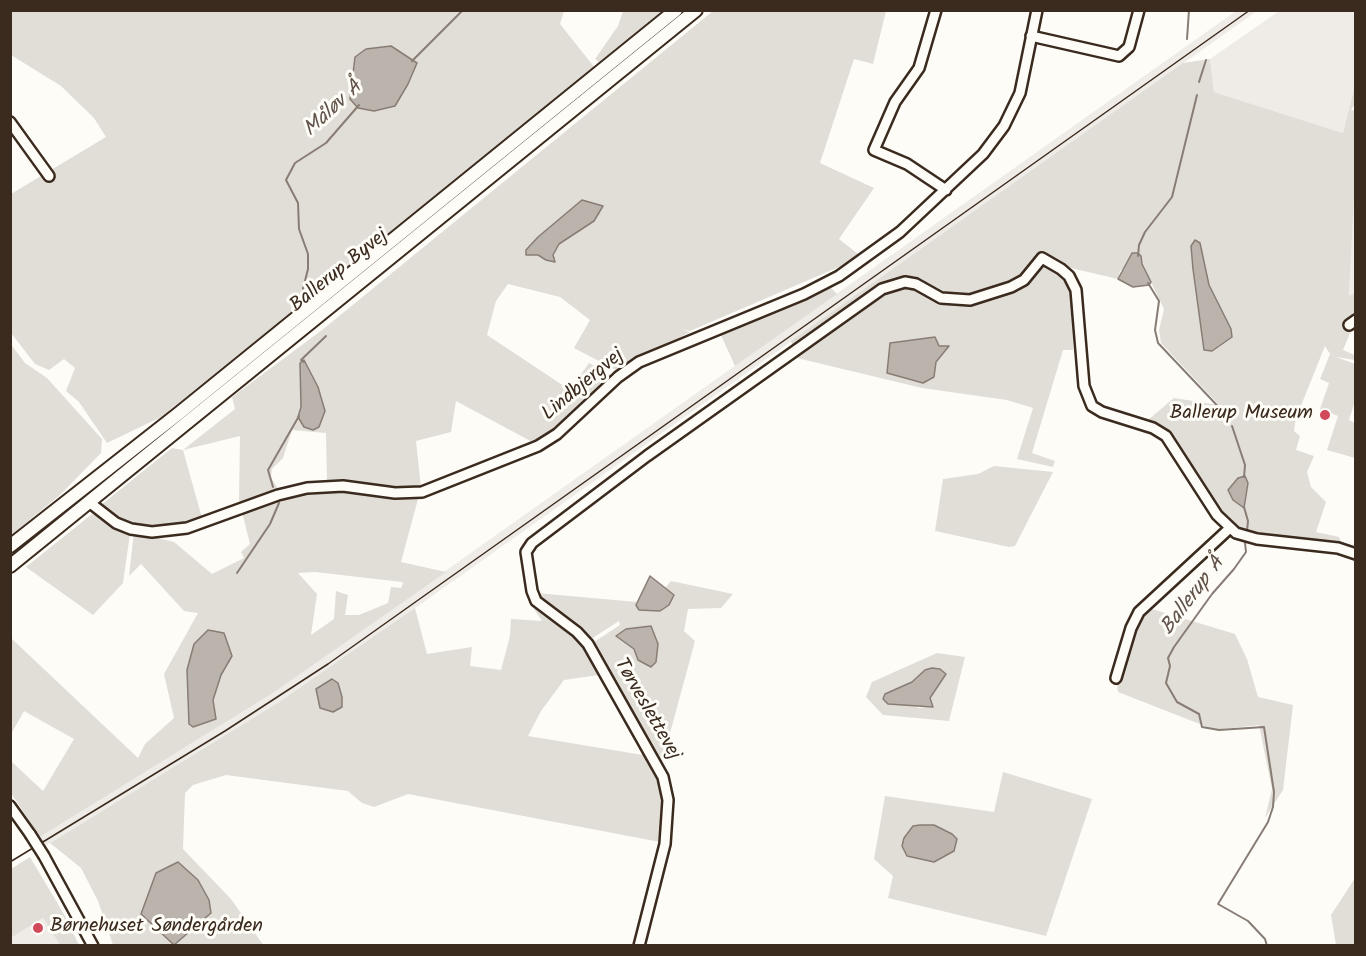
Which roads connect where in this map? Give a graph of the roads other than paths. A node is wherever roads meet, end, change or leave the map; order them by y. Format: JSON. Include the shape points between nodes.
{"nodes":[{"id":1,"x":676,"y":10,"type":"edge"},
{"id":2,"x":696,"y":10,"type":"edge"},
{"id":3,"x":936,"y":10,"type":"edge"},
{"id":4,"x":1037,"y":10,"type":"edge"},
{"id":5,"x":1139,"y":10,"type":"edge"},
{"id":6,"x":1031,"y":36,"type":"junction"},
{"id":7,"x":10,"y":122,"type":"edge"},
{"id":8,"x":49,"y":176,"type":"dead end"},
{"id":9,"x":946,"y":190,"type":"junction"},
{"id":10,"x":89,"y":502,"type":"junction"},
{"id":11,"x":1230,"y":528,"type":"junction"},
{"id":12,"x":10,"y":546,"type":"edge"},
{"id":13,"x":1356,"y":554,"type":"edge"},
{"id":14,"x":10,"y":566,"type":"edge"},
{"id":15,"x":1116,"y":678,"type":"dead end"},
{"id":16,"x":10,"y":806,"type":"edge"},
{"id":17,"x":93,"y":945,"type":"edge"},
{"id":18,"x":639,"y":945,"type":"edge"}],
"edges":[{"from":1,"to":12,"type":"main road","name":"Ballerup Byvej"},
{"from":2,"to":10,"type":"main road","name":"Ballerup Byvej"},
{"from":3,"to":9,"type":"street","via":[[919,68],[895,102],[874,150],[907,164]]},
{"from":4,"to":6,"type":"street","name":"Lindbjergvej"},
{"from":5,"to":6,"type":"street","via":[[1129,47],[1119,56]]},
{"from":6,"to":9,"type":"street","name":"Lindbjergvej","via":[[1013,110],[983,154]]},
{"from":7,"to":8,"type":"street"},
{"from":9,"to":10,"type":"street","name":"Lindbjergvej","via":[[872,254],[839,276],[639,362],[544,442],[443,485],[409,494],[342,486],[307,488],[187,528],[152,532],[116,524]]},
{"from":10,"to":14,"type":"main road","name":"Ballerup Byvej"},
{"from":11,"to":13,"type":"street","via":[[1245,537],[1338,548]]},
{"from":11,"to":15,"type":"street","via":[[1139,612]]},
{"from":11,"to":18,"type":"street","name":"Tørveslettevej","via":[[1217,515],[1166,436],[1092,406],[1084,386],[1076,290],[1070,276],[1042,258],[1024,280],[970,300],[941,298],[905,282],[882,288],[674,436],[532,543],[526,552],[536,601],[588,644],[663,777],[668,800],[665,844]]},
{"from":16,"to":17,"type":"street","bridge":true,"via":[[71,901]]}]}
